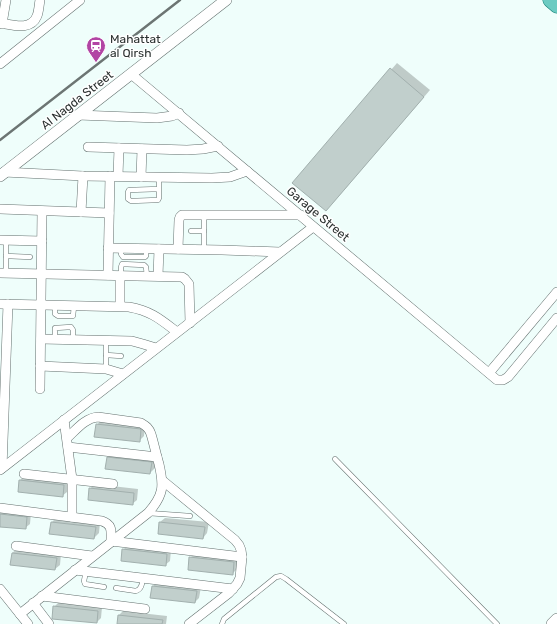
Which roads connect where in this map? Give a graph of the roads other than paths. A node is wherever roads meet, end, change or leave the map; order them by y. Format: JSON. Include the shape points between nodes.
{"nodes":[{"id":1,"x":6,"y":0,"type":"edge"},
{"id":2,"x":40,"y":0,"type":"edge"},
{"id":3,"x":80,"y":0,"type":"edge"},
{"id":4,"x":226,"y":0,"type":"edge"},
{"id":5,"x":550,"y":0,"type":"edge"},
{"id":6,"x":557,"y":6,"type":"edge"},
{"id":7,"x":1,"y":24,"type":"edge"},
{"id":8,"x":0,"y":64,"type":"edge"},
{"id":9,"x":131,"y":74,"type":"junction"},
{"id":10,"x":179,"y":113,"type":"junction"},
{"id":11,"x":78,"y":115,"type":"junction"},
{"id":12,"x":218,"y":146,"type":"junction"},
{"id":13,"x":88,"y":147,"type":"dead end"},
{"id":14,"x":119,"y":148,"type":"junction"},
{"id":15,"x":142,"y":149,"type":"junction"},
{"id":16,"x":247,"y":171,"type":"junction"},
{"id":17,"x":2,"y":174,"type":"edge"},
{"id":18,"x":83,"y":176,"type":"junction"},
{"id":19,"x":114,"y":176,"type":"junction"},
{"id":20,"x":141,"y":177,"type":"junction"},
{"id":21,"x":159,"y":177,"type":"junction"},
{"id":22,"x":159,"y":189,"type":"junction"},
{"id":23,"x":0,"y":209,"type":"edge"},
{"id":24,"x":42,"y":211,"type":"junction"},
{"id":25,"x":81,"y":212,"type":"junction"},
{"id":26,"x":109,"y":213,"type":"junction"},
{"id":27,"x":204,"y":215,"type":"junction"},
{"id":28,"x":301,"y":215,"type":"junction"},
{"id":29,"x":313,"y":227,"type":"junction"},
{"id":30,"x":191,"y":231,"type":"dead end"},
{"id":31,"x":204,"y":231,"type":"junction"},
{"id":32,"x":3,"y":240,"type":"edge"},
{"id":33,"x":42,"y":241,"type":"junction"},
{"id":34,"x":108,"y":248,"type":"junction"},
{"id":35,"x":159,"y":248,"type":"junction"},
{"id":36,"x":178,"y":249,"type":"junction"},
{"id":37,"x":204,"y":249,"type":"junction"},
{"id":38,"x":280,"y":252,"type":"junction"},
{"id":39,"x":6,"y":256,"type":"junction"},
{"id":40,"x":30,"y":256,"type":"dead end"},
{"id":41,"x":3,"y":273,"type":"edge"},
{"id":42,"x":42,"y":274,"type":"junction"},
{"id":43,"x":108,"y":275,"type":"junction"},
{"id":44,"x":120,"y":276,"type":"junction"},
{"id":45,"x":158,"y":276,"type":"junction"},
{"id":46,"x":557,"y":292,"type":"edge"},
{"id":47,"x":4,"y":304,"type":"edge"},
{"id":48,"x":41,"y":305,"type":"junction"},
{"id":49,"x":120,"y":306,"type":"junction"},
{"id":50,"x":557,"y":318,"type":"edge"},
{"id":51,"x":190,"y":323,"type":"junction"},
{"id":52,"x":177,"y":332,"type":"junction"},
{"id":53,"x":41,"y":339,"type":"junction"},
{"id":54,"x":106,"y":340,"type":"junction"},
{"id":55,"x":156,"y":348,"type":"junction"},
{"id":56,"x":106,"y":355,"type":"junction"},
{"id":57,"x":121,"y":356,"type":"dead end"},
{"id":58,"x":40,"y":366,"type":"junction"},
{"id":59,"x":106,"y":369,"type":"junction"},
{"id":60,"x":489,"y":373,"type":"junction"},
{"id":61,"x":123,"y":374,"type":"junction"},
{"id":62,"x":2,"y":383,"type":"edge"},
{"id":63,"x":40,"y":389,"type":"dead end"},
{"id":64,"x":64,"y":420,"type":"junction"},
{"id":65,"x":2,"y":424,"type":"edge"},
{"id":66,"x":68,"y":442,"type":"junction"},
{"id":67,"x":157,"y":457,"type":"junction"},
{"id":68,"x":335,"y":459,"type":"dead end"},
{"id":69,"x":1,"y":469,"type":"edge"},
{"id":70,"x":24,"y":474,"type":"dead end"},
{"id":71,"x":72,"y":479,"type":"junction"},
{"id":72,"x":163,"y":481,"type":"junction"},
{"id":73,"x":114,"y":484,"type":"dead end"},
{"id":74,"x":0,"y":508,"type":"edge"},
{"id":75,"x":148,"y":513,"type":"junction"},
{"id":76,"x":190,"y":516,"type":"dead end"},
{"id":77,"x":72,"y":517,"type":"junction"},
{"id":78,"x":111,"y":541,"type":"junction"},
{"id":79,"x":16,"y":546,"type":"dead end"},
{"id":80,"x":92,"y":556,"type":"junction"},
{"id":81,"x":242,"y":557,"type":"junction"},
{"id":82,"x":75,"y":570,"type":"junction"},
{"id":83,"x":86,"y":571,"type":"junction"},
{"id":84,"x":143,"y":578,"type":"junction"},
{"id":85,"x":104,"y":587,"type":"dead end"},
{"id":86,"x":116,"y":588,"type":"dead end"},
{"id":87,"x":0,"y":589,"type":"edge"},
{"id":88,"x":233,"y":590,"type":"junction"},
{"id":89,"x":42,"y":596,"type":"junction"},
{"id":90,"x":33,"y":603,"type":"junction"},
{"id":91,"x":145,"y":609,"type":"dead end"},
{"id":92,"x":20,"y":614,"type":"junction"},
{"id":93,"x":557,"y":619,"type":"edge"},
{"id":94,"x":28,"y":624,"type":"edge"},
{"id":95,"x":50,"y":624,"type":"edge"},
{"id":96,"x":189,"y":624,"type":"edge"},
{"id":97,"x":222,"y":624,"type":"edge"},
{"id":98,"x":344,"y":624,"type":"edge"},
{"id":99,"x":497,"y":624,"type":"edge"},
{"id":100,"x":552,"y":624,"type":"edge"}],
"edges":[{"from":1,"to":7,"type":"street"},
{"from":2,"to":7,"type":"street","via":[[37,16],[30,24],[21,27]]},
{"from":3,"to":8,"type":"street"},
{"from":4,"to":9,"type":"street","name":"Al Nagda Street"},
{"from":5,"to":6,"type":"main road"},
{"from":9,"to":10,"type":"street","name":"Garage Street"},
{"from":9,"to":11,"type":"street","name":"Al Nagda Street"},
{"from":10,"to":11,"type":"street","via":[[157,118]]},
{"from":10,"to":12,"type":"street","name":"Garage Street"},
{"from":11,"to":17,"type":"street","name":"Al Nagda Street"},
{"from":12,"to":15,"type":"street","via":[[195,150]]},
{"from":12,"to":16,"type":"street","name":"Garage Street"},
{"from":13,"to":14,"type":"street"},
{"from":14,"to":15,"type":"street"},
{"from":14,"to":19,"type":"street"},
{"from":15,"to":20,"type":"street"},
{"from":16,"to":21,"type":"street","via":[[221,178]]},
{"from":16,"to":28,"type":"street","name":"Garage Street"},
{"from":17,"to":18,"type":"street"},
{"from":18,"to":19,"type":"street"},
{"from":18,"to":25,"type":"street"},
{"from":19,"to":20,"type":"street"},
{"from":19,"to":26,"type":"street"},
{"from":20,"to":21,"type":"street"},
{"from":21,"to":22,"type":"lane"},
{"from":22,"to":22,"type":"lane","via":[[158,201],[128,199],[129,190]]},
{"from":23,"to":24,"type":"street"},
{"from":24,"to":25,"type":"street"},
{"from":24,"to":33,"type":"street"},
{"from":25,"to":26,"type":"street"},
{"from":26,"to":34,"type":"street"},
{"from":27,"to":28,"type":"street"},
{"from":27,"to":31,"type":"lane"},
{"from":27,"to":36,"type":"street","via":[[180,217]]},
{"from":28,"to":29,"type":"street","name":"Garage Street"},
{"from":29,"to":38,"type":"street"},
{"from":29,"to":60,"type":"street","name":"Garage Street"},
{"from":30,"to":31,"type":"lane"},
{"from":31,"to":37,"type":"lane"},
{"from":32,"to":33,"type":"street"},
{"from":32,"to":39,"type":"lane"},
{"from":33,"to":42,"type":"street"},
{"from":34,"to":35,"type":"street"},
{"from":34,"to":43,"type":"street"},
{"from":35,"to":36,"type":"street"},
{"from":35,"to":45,"type":"street"},
{"from":36,"to":37,"type":"street"},
{"from":37,"to":38,"type":"street"},
{"from":38,"to":51,"type":"street"},
{"from":39,"to":40,"type":"lane"},
{"from":39,"to":41,"type":"lane"},
{"from":41,"to":42,"type":"street"},
{"from":42,"to":43,"type":"street"},
{"from":42,"to":48,"type":"street"},
{"from":43,"to":44,"type":"street"},
{"from":44,"to":45,"type":"street"},
{"from":44,"to":49,"type":"street"},
{"from":45,"to":51,"type":"street","via":[[182,277],[188,281]]},
{"from":46,"to":60,"type":"street"},
{"from":47,"to":48,"type":"street"},
{"from":47,"to":62,"type":"street"},
{"from":48,"to":49,"type":"street"},
{"from":48,"to":53,"type":"street"},
{"from":49,"to":52,"type":"street","via":[[147,311]]},
{"from":50,"to":60,"type":"street","name":"Garage Street","via":[[506,379],[497,380]]},
{"from":51,"to":52,"type":"street"},
{"from":52,"to":55,"type":"street"},
{"from":53,"to":54,"type":"street"},
{"from":53,"to":58,"type":"street"},
{"from":54,"to":55,"type":"street","via":[[132,341]]},
{"from":54,"to":56,"type":"lane"},
{"from":55,"to":61,"type":"street"},
{"from":56,"to":57,"type":"lane"},
{"from":56,"to":59,"type":"lane"},
{"from":58,"to":59,"type":"street"},
{"from":58,"to":63,"type":"street"},
{"from":59,"to":61,"type":"street"},
{"from":61,"to":64,"type":"street"},
{"from":62,"to":65,"type":"street"},
{"from":64,"to":66,"type":"street"},
{"from":64,"to":69,"type":"street"},
{"from":65,"to":69,"type":"street"},
{"from":66,"to":67,"type":"street"},
{"from":66,"to":67,"type":"street","via":[[93,417],[141,423],[149,429]]},
{"from":66,"to":71,"type":"street"},
{"from":67,"to":72,"type":"street"},
{"from":68,"to":99,"type":"lane"},
{"from":70,"to":71,"type":"street"},
{"from":71,"to":73,"type":"street"},
{"from":71,"to":77,"type":"street"},
{"from":72,"to":75,"type":"street","via":[[159,498]]},
{"from":72,"to":81,"type":"street","via":[[234,540],[239,545]]},
{"from":74,"to":77,"type":"street"},
{"from":75,"to":76,"type":"lane"},
{"from":75,"to":78,"type":"street"},
{"from":77,"to":78,"type":"street","via":[[106,522],[111,528]]},
{"from":78,"to":80,"type":"street"},
{"from":78,"to":81,"type":"street"},
{"from":79,"to":80,"type":"street"},
{"from":80,"to":82,"type":"street"},
{"from":81,"to":88,"type":"street","via":[[240,578]]},
{"from":82,"to":83,"type":"street"},
{"from":82,"to":89,"type":"street"},
{"from":83,"to":84,"type":"street"},
{"from":83,"to":85,"type":"lane","via":[[85,584]]},
{"from":84,"to":86,"type":"lane","via":[[139,590]]},
{"from":84,"to":88,"type":"street"},
{"from":87,"to":92,"type":"street"},
{"from":88,"to":96,"type":"street"},
{"from":89,"to":90,"type":"street"},
{"from":89,"to":91,"type":"street"},
{"from":90,"to":92,"type":"street"},
{"from":90,"to":95,"type":"street"},
{"from":92,"to":94,"type":"street"},
{"from":93,"to":100,"type":"street"},
{"from":97,"to":98,"type":"lane","via":[[224,619],[276,577],[281,576]]}]}
